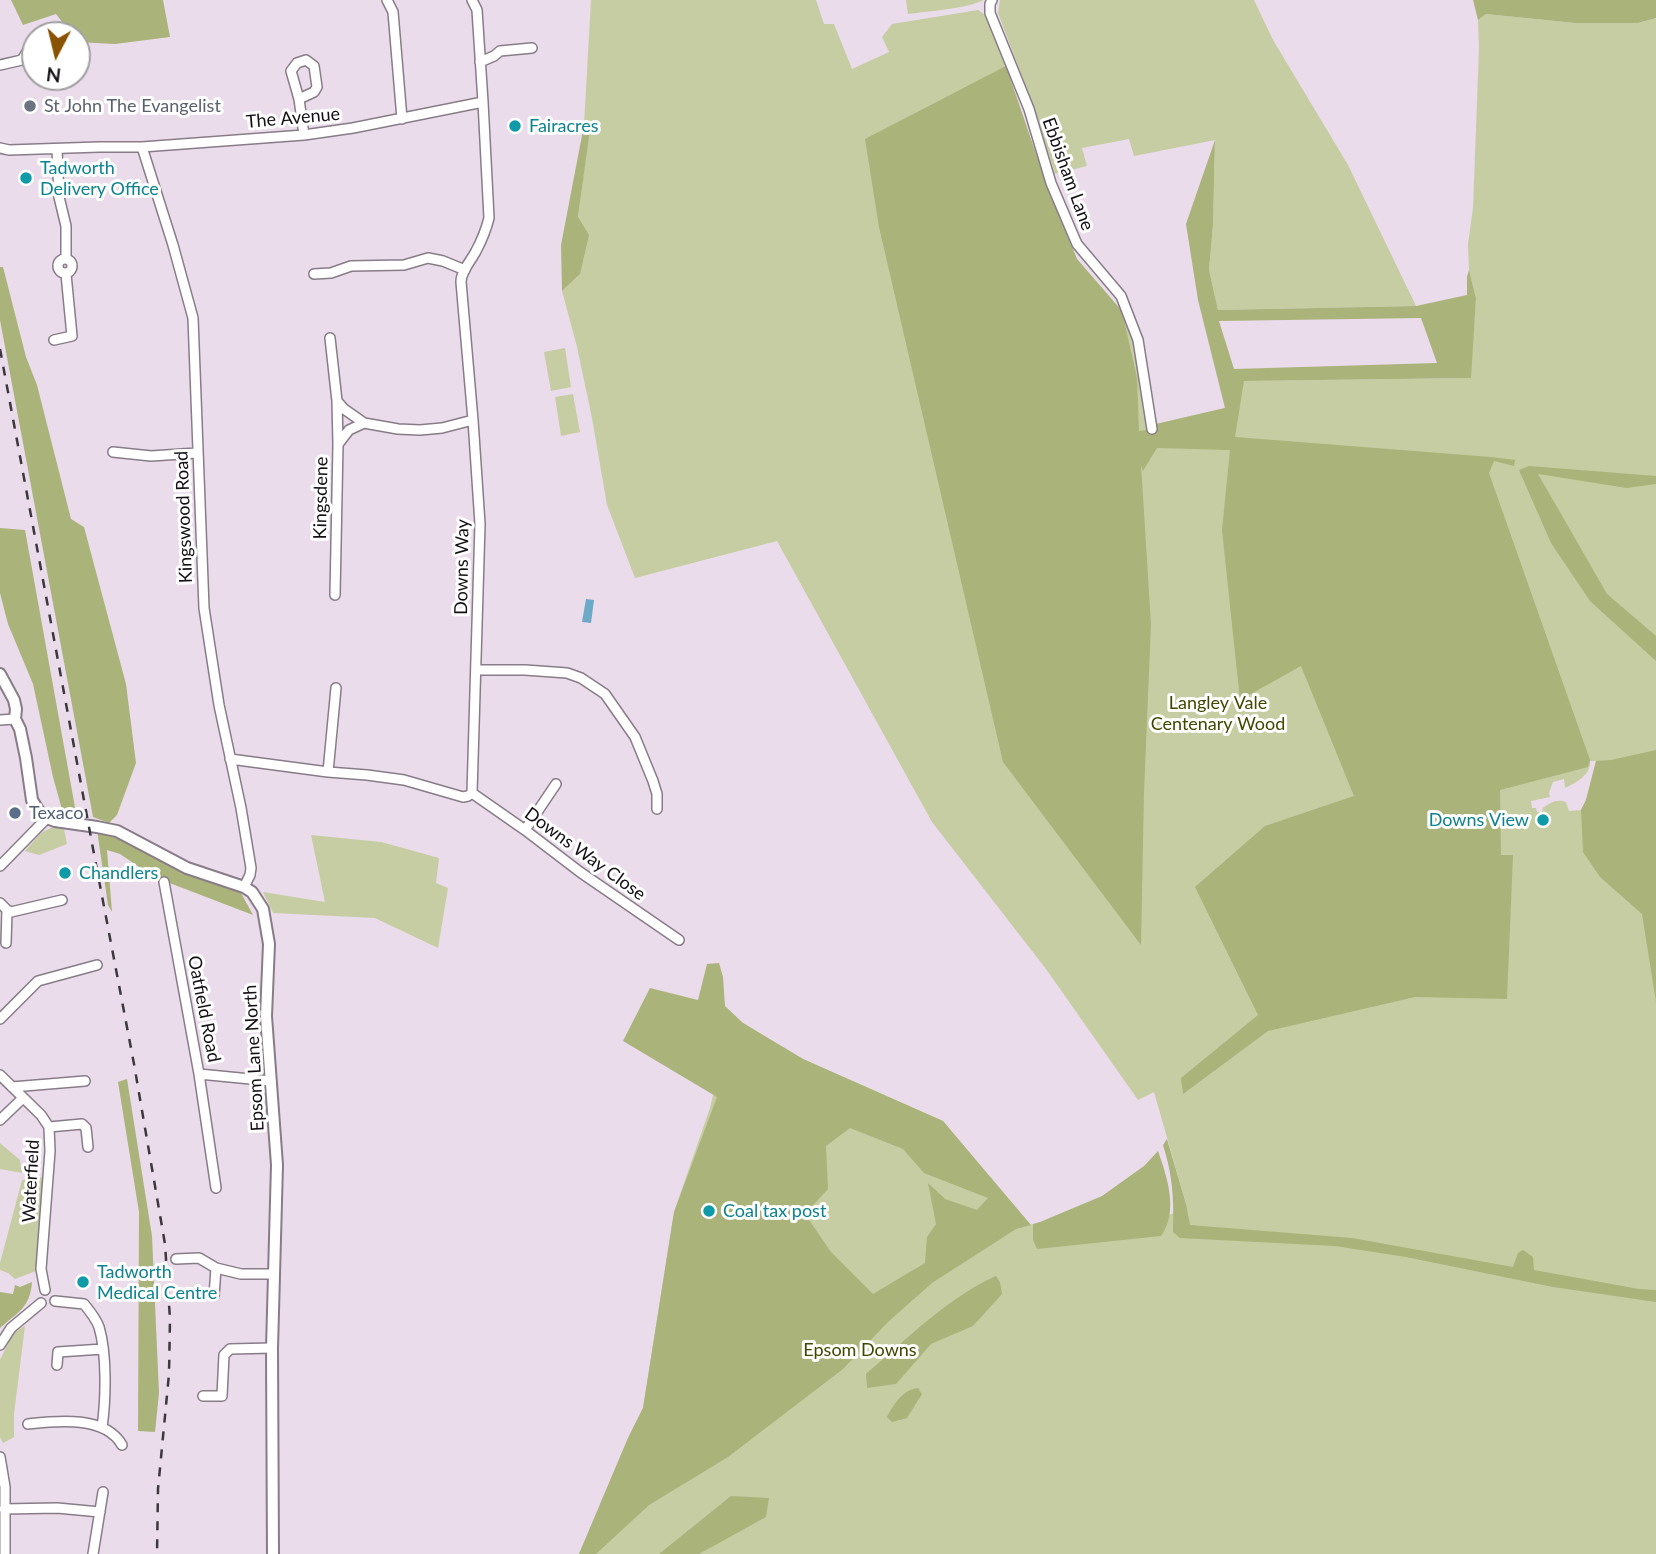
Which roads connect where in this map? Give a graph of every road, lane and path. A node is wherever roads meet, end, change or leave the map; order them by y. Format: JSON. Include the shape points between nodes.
{"nodes":[{"id":1,"x":387,"y":0,"type":"edge"},
{"id":2,"x":472,"y":0,"type":"edge"},
{"id":3,"x":992,"y":0,"type":"edge"},
{"id":4,"x":532,"y":48,"type":"dead end"},
{"id":5,"x":21,"y":60,"type":"edge"},
{"id":6,"x":480,"y":62,"type":"junction"},
{"id":7,"x":0,"y":65,"type":"edge"},
{"id":8,"x":299,"y":99,"type":"dead end"},
{"id":9,"x":483,"y":102,"type":"junction"},
{"id":10,"x":402,"y":120,"type":"junction"},
{"id":11,"x":304,"y":135,"type":"junction"},
{"id":12,"x":142,"y":147,"type":"junction"},
{"id":13,"x":0,"y":148,"type":"edge"},
{"id":14,"x":57,"y":149,"type":"junction"},
{"id":15,"x":465,"y":270,"type":"junction"},
{"id":16,"x":314,"y":274,"type":"dead end"},
{"id":17,"x":330,"y":338,"type":"dead end"},
{"id":18,"x":54,"y":340,"type":"dead end"},
{"id":19,"x":337,"y":401,"type":"junction"},
{"id":20,"x":473,"y":420,"type":"junction"},
{"id":21,"x":364,"y":424,"type":"junction"},
{"id":22,"x":1152,"y":429,"type":"dead end"},
{"id":23,"x":338,"y":444,"type":"junction"},
{"id":24,"x":112,"y":452,"type":"dead end"},
{"id":25,"x":197,"y":453,"type":"junction"},
{"id":26,"x":335,"y":595,"type":"dead end"},
{"id":27,"x":476,"y":670,"type":"junction"},
{"id":28,"x":0,"y":674,"type":"edge"},
{"id":29,"x":336,"y":688,"type":"dead end"},
{"id":30,"x":15,"y":719,"type":"junction"},
{"id":31,"x":0,"y":720,"type":"edge"},
{"id":32,"x":230,"y":759,"type":"junction"},
{"id":33,"x":328,"y":772,"type":"junction"},
{"id":34,"x":556,"y":784,"type":"dead end"},
{"id":35,"x":472,"y":793,"type":"junction"},
{"id":36,"x":657,"y":809,"type":"dead end"},
{"id":37,"x":47,"y":818,"type":"junction"},
{"id":38,"x":525,"y":830,"type":"junction"},
{"id":39,"x":0,"y":866,"type":"edge"},
{"id":40,"x":164,"y":882,"type":"dead end"},
{"id":41,"x":244,"y":887,"type":"junction"},
{"id":42,"x":62,"y":900,"type":"dead end"},
{"id":43,"x":3,"y":906,"type":"edge"},
{"id":44,"x":6,"y":938,"type":"dead end"},
{"id":45,"x":679,"y":940,"type":"dead end"},
{"id":46,"x":97,"y":965,"type":"dead end"},
{"id":47,"x":0,"y":1020,"type":"edge"},
{"id":48,"x":199,"y":1073,"type":"junction"},
{"id":49,"x":0,"y":1075,"type":"edge"},
{"id":50,"x":85,"y":1081,"type":"dead end"},
{"id":51,"x":271,"y":1081,"type":"junction"},
{"id":52,"x":12,"y":1087,"type":"junction"},
{"id":53,"x":23,"y":1098,"type":"junction"},
{"id":54,"x":0,"y":1120,"type":"edge"},
{"id":55,"x":49,"y":1127,"type":"junction"},
{"id":56,"x":88,"y":1147,"type":"dead end"},
{"id":57,"x":216,"y":1188,"type":"dead end"},
{"id":58,"x":176,"y":1259,"type":"dead end"},
{"id":59,"x":216,"y":1268,"type":"junction"},
{"id":60,"x":273,"y":1275,"type":"junction"},
{"id":61,"x":46,"y":1290,"type":"junction"},
{"id":62,"x":214,"y":1296,"type":"dead end"},
{"id":63,"x":55,"y":1301,"type":"junction"},
{"id":64,"x":41,"y":1303,"type":"junction"},
{"id":65,"x":0,"y":1345,"type":"edge"},
{"id":66,"x":272,"y":1348,"type":"junction"},
{"id":67,"x":103,"y":1349,"type":"junction"},
{"id":68,"x":57,"y":1365,"type":"dead end"},
{"id":69,"x":203,"y":1396,"type":"dead end"},
{"id":70,"x":28,"y":1424,"type":"dead end"},
{"id":71,"x":102,"y":1427,"type":"junction"},
{"id":72,"x":122,"y":1444,"type":"dead end"},
{"id":73,"x":0,"y":1457,"type":"edge"},
{"id":74,"x":103,"y":1492,"type":"dead end"},
{"id":75,"x":4,"y":1509,"type":"junction"},
{"id":76,"x":100,"y":1512,"type":"junction"},
{"id":77,"x":5,"y":1554,"type":"edge"},
{"id":78,"x":93,"y":1554,"type":"edge"},
{"id":79,"x":272,"y":1554,"type":"edge"}],
"edges":[{"from":1,"to":10,"type":"street","via":[[393,12]]},
{"from":2,"to":6,"type":"street","via":[[477,10]]},
{"from":3,"to":22,"type":"street","name":"Ebbisham Lane","via":[[990,13],[1077,244],[1121,296],[1138,340]]},
{"from":4,"to":6,"type":"street","via":[[500,51]]},
{"from":5,"to":7,"type":"street"},
{"from":6,"to":9,"type":"street"},
{"from":8,"to":11,"type":"street"},
{"from":9,"to":10,"type":"street","name":"The Avenue"},
{"from":9,"to":15,"type":"street","name":"Downs Way","via":[[489,218]]},
{"from":10,"to":11,"type":"street","name":"The Avenue"},
{"from":11,"to":12,"type":"street","name":"The Avenue"},
{"from":12,"to":14,"type":"street","name":"The Avenue"},
{"from":12,"to":25,"type":"street","name":"Kingswood Road","via":[[193,318]]},
{"from":13,"to":14,"type":"street","name":"The Avenue"},
{"from":14,"to":18,"type":"street","via":[[66,259],[72,266],[66,274],[72,337]]},
{"from":15,"to":16,"type":"street","via":[[428,258],[404,265],[351,266]]},
{"from":15,"to":20,"type":"street","name":"Downs Way","via":[[461,282]]},
{"from":17,"to":19,"type":"street","name":"Kingsdene"},
{"from":19,"to":21,"type":"street"},
{"from":19,"to":23,"type":"street","name":"Kingsdene"},
{"from":20,"to":21,"type":"street","via":[[420,430]]},
{"from":20,"to":27,"type":"street","name":"Downs Way","via":[[480,524]]},
{"from":21,"to":23,"type":"street","via":[[349,430]]},
{"from":23,"to":26,"type":"street","name":"Kingsdene"},
{"from":24,"to":25,"type":"street","via":[[151,456]]},
{"from":25,"to":32,"type":"street","name":"Kingswood Road","via":[[204,608]]},
{"from":27,"to":35,"type":"street","name":"Downs Way"},
{"from":27,"to":36,"type":"street","via":[[567,673],[605,694],[635,737],[657,794]]},
{"from":28,"to":30,"type":"main road","via":[[14,700]]},
{"from":29,"to":33,"type":"street"},
{"from":30,"to":31,"type":"street"},
{"from":30,"to":37,"type":"main road","via":[[32,800]]},
{"from":32,"to":33,"type":"street"},
{"from":32,"to":41,"type":"street","name":"Kingswood Road","via":[[251,868]]},
{"from":33,"to":35,"type":"street","via":[[404,780],[463,797]]},
{"from":34,"to":38,"type":"street"},
{"from":35,"to":38,"type":"street","name":"Downs Way Close"},
{"from":37,"to":39,"type":"street"},
{"from":37,"to":41,"type":"main road","via":[[117,831],[187,868]]},
{"from":38,"to":45,"type":"street","name":"Downs Way Close"},
{"from":40,"to":48,"type":"street","name":"Oatfield Road"},
{"from":41,"to":51,"type":"main road","name":"Epsom Lane North","via":[[263,909],[269,944],[266,1016]]},
{"from":42,"to":43,"type":"street","via":[[11,912]]},
{"from":43,"to":44,"type":"street"},
{"from":46,"to":47,"type":"street","via":[[38,981]]},
{"from":48,"to":51,"type":"street","name":"Oatfield Road"},
{"from":48,"to":57,"type":"street"},
{"from":49,"to":52,"type":"street","name":"Waterfield"},
{"from":50,"to":52,"type":"street"},
{"from":51,"to":60,"type":"main road","name":"Epsom Lane North","via":[[276,1165]]},
{"from":52,"to":53,"type":"street","name":"Waterfield"},
{"from":53,"to":54,"type":"street"},
{"from":53,"to":55,"type":"street","name":"Waterfield"},
{"from":55,"to":56,"type":"street","via":[[82,1124]]},
{"from":55,"to":61,"type":"street","name":"Waterfield","via":[[41,1269]]},
{"from":58,"to":59,"type":"street","via":[[200,1258]]},
{"from":59,"to":60,"type":"street"},
{"from":59,"to":62,"type":"street"},
{"from":60,"to":66,"type":"main road","name":"Epsom Lane North"},
{"from":61,"to":63,"type":"street"},
{"from":61,"to":64,"type":"street"},
{"from":63,"to":64,"type":"street","via":[[49,1306]]},
{"from":63,"to":67,"type":"street","via":[[84,1304],[98,1324]]},
{"from":64,"to":65,"type":"street","via":[[11,1328]]},
{"from":66,"to":69,"type":"street","via":[[230,1349],[224,1355],[222,1396]]},
{"from":66,"to":79,"type":"main road","name":"Epsom Lane North"},
{"from":67,"to":68,"type":"street","via":[[58,1352]]},
{"from":67,"to":71,"type":"street"},
{"from":70,"to":71,"type":"street","via":[[64,1421]]},
{"from":71,"to":72,"type":"street"},
{"from":73,"to":75,"type":"street"},
{"from":74,"to":76,"type":"street"},
{"from":75,"to":76,"type":"street"},
{"from":75,"to":77,"type":"street"},
{"from":76,"to":78,"type":"street"}]}
